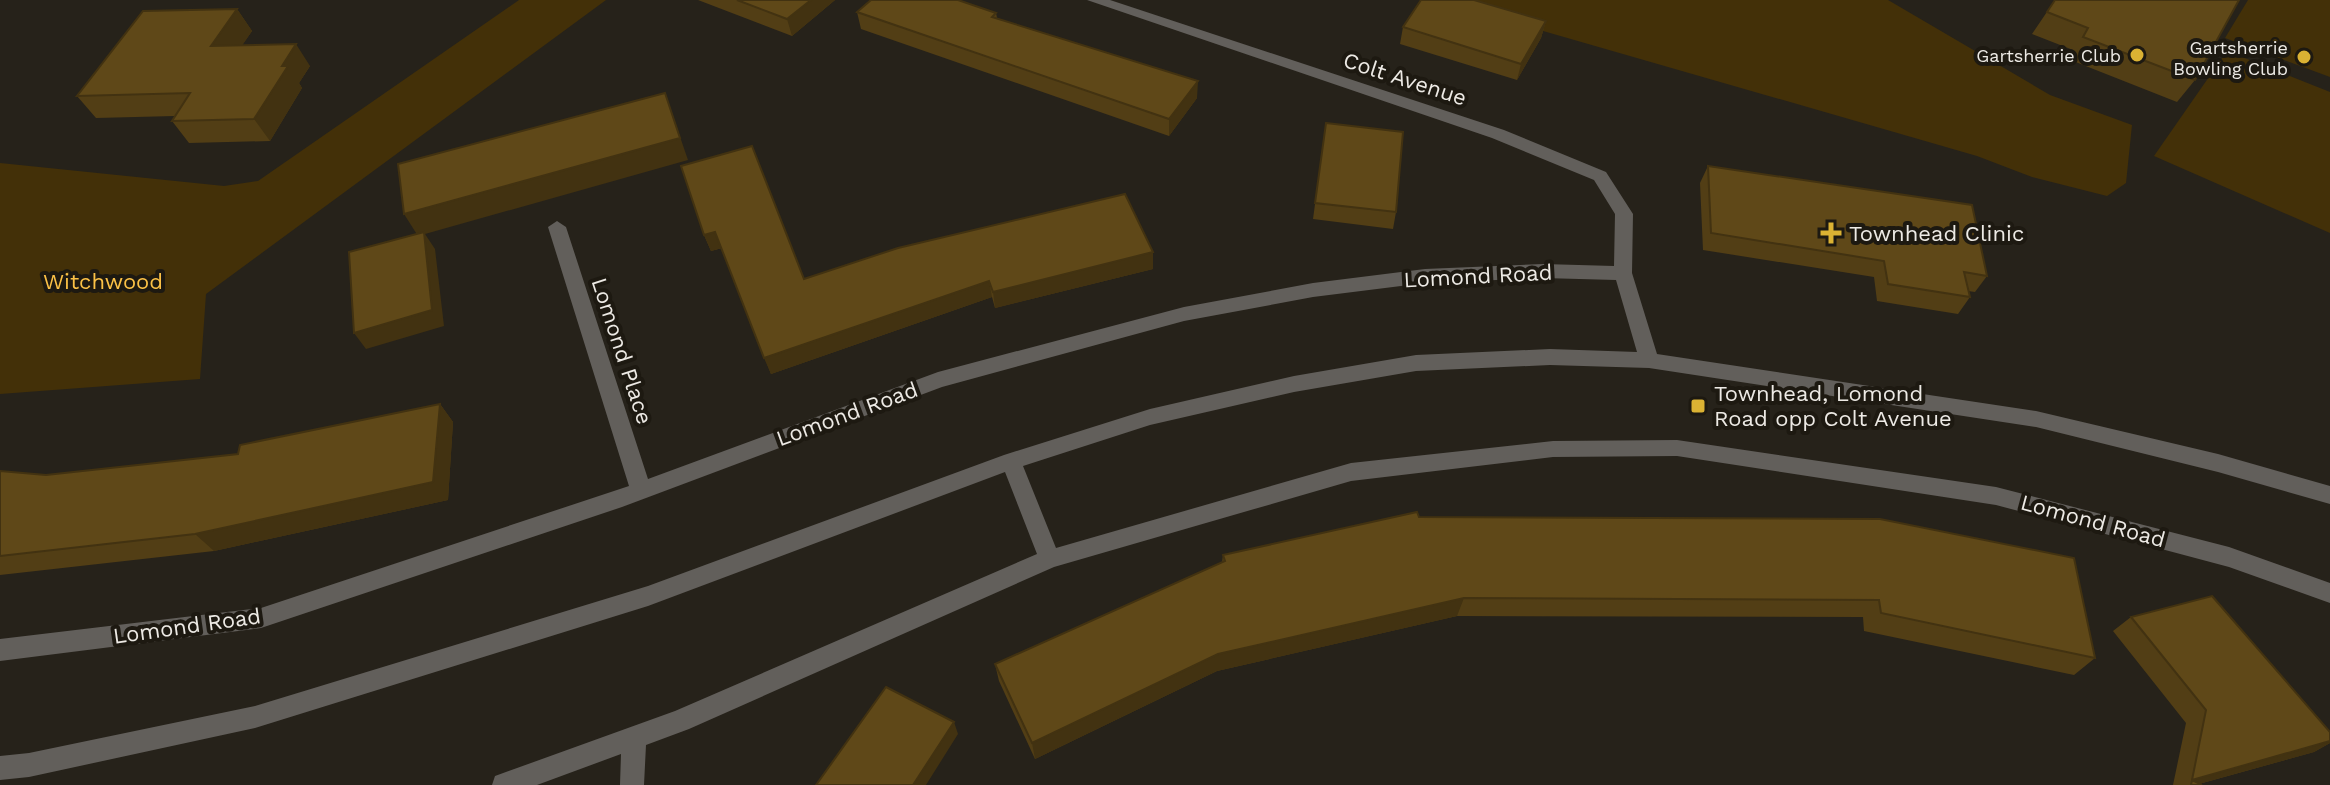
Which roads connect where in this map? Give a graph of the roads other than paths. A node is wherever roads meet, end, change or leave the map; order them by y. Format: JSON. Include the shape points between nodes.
{"nodes":[{"id":1,"x":1095,"y":0,"type":"edge"},
{"id":2,"x":557,"y":227,"type":"dead end"},
{"id":3,"x":1623,"y":273,"type":"junction"},
{"id":4,"x":1649,"y":360,"type":"junction"},
{"id":5,"x":1011,"y":461,"type":"junction"},
{"id":6,"x":641,"y":489,"type":"junction"},
{"id":7,"x":2330,"y":495,"type":"edge"},
{"id":8,"x":1050,"y":559,"type":"junction"},
{"id":9,"x":2330,"y":593,"type":"edge"},
{"id":10,"x":0,"y":650,"type":"edge"},
{"id":11,"x":634,"y":738,"type":"junction"},
{"id":12,"x":0,"y":768,"type":"edge"},
{"id":13,"x":504,"y":785,"type":"edge"},
{"id":14,"x":632,"y":785,"type":"edge"}],
"edges":[{"from":1,"to":3,"type":"street","name":"Colt Avenue","via":[[1498,134],[1600,176],[1624,214]]},
{"from":2,"to":6,"type":"street","name":"Lomond Place"},
{"from":3,"to":4,"type":"street"},
{"from":3,"to":6,"type":"street","name":"Lomond Road","via":[[1425,276],[1184,314],[938,380]]},
{"from":4,"to":5,"type":"street","via":[[1550,357],[1416,363],[1150,417]]},
{"from":4,"to":7,"type":"street","via":[[2036,419]]},
{"from":5,"to":8,"type":"street"},
{"from":5,"to":12,"type":"street","via":[[648,596],[270,713]]},
{"from":6,"to":10,"type":"street","name":"Lomond Road","via":[[261,618]]},
{"from":8,"to":9,"type":"street","name":"Lomond Road","via":[[1351,472],[1553,449],[1677,448],[1996,496],[2229,557]]},
{"from":8,"to":11,"type":"street","name":"Lomond Road"},
{"from":11,"to":13,"type":"street","name":"Lomond Road"},
{"from":11,"to":14,"type":"street"}]}
